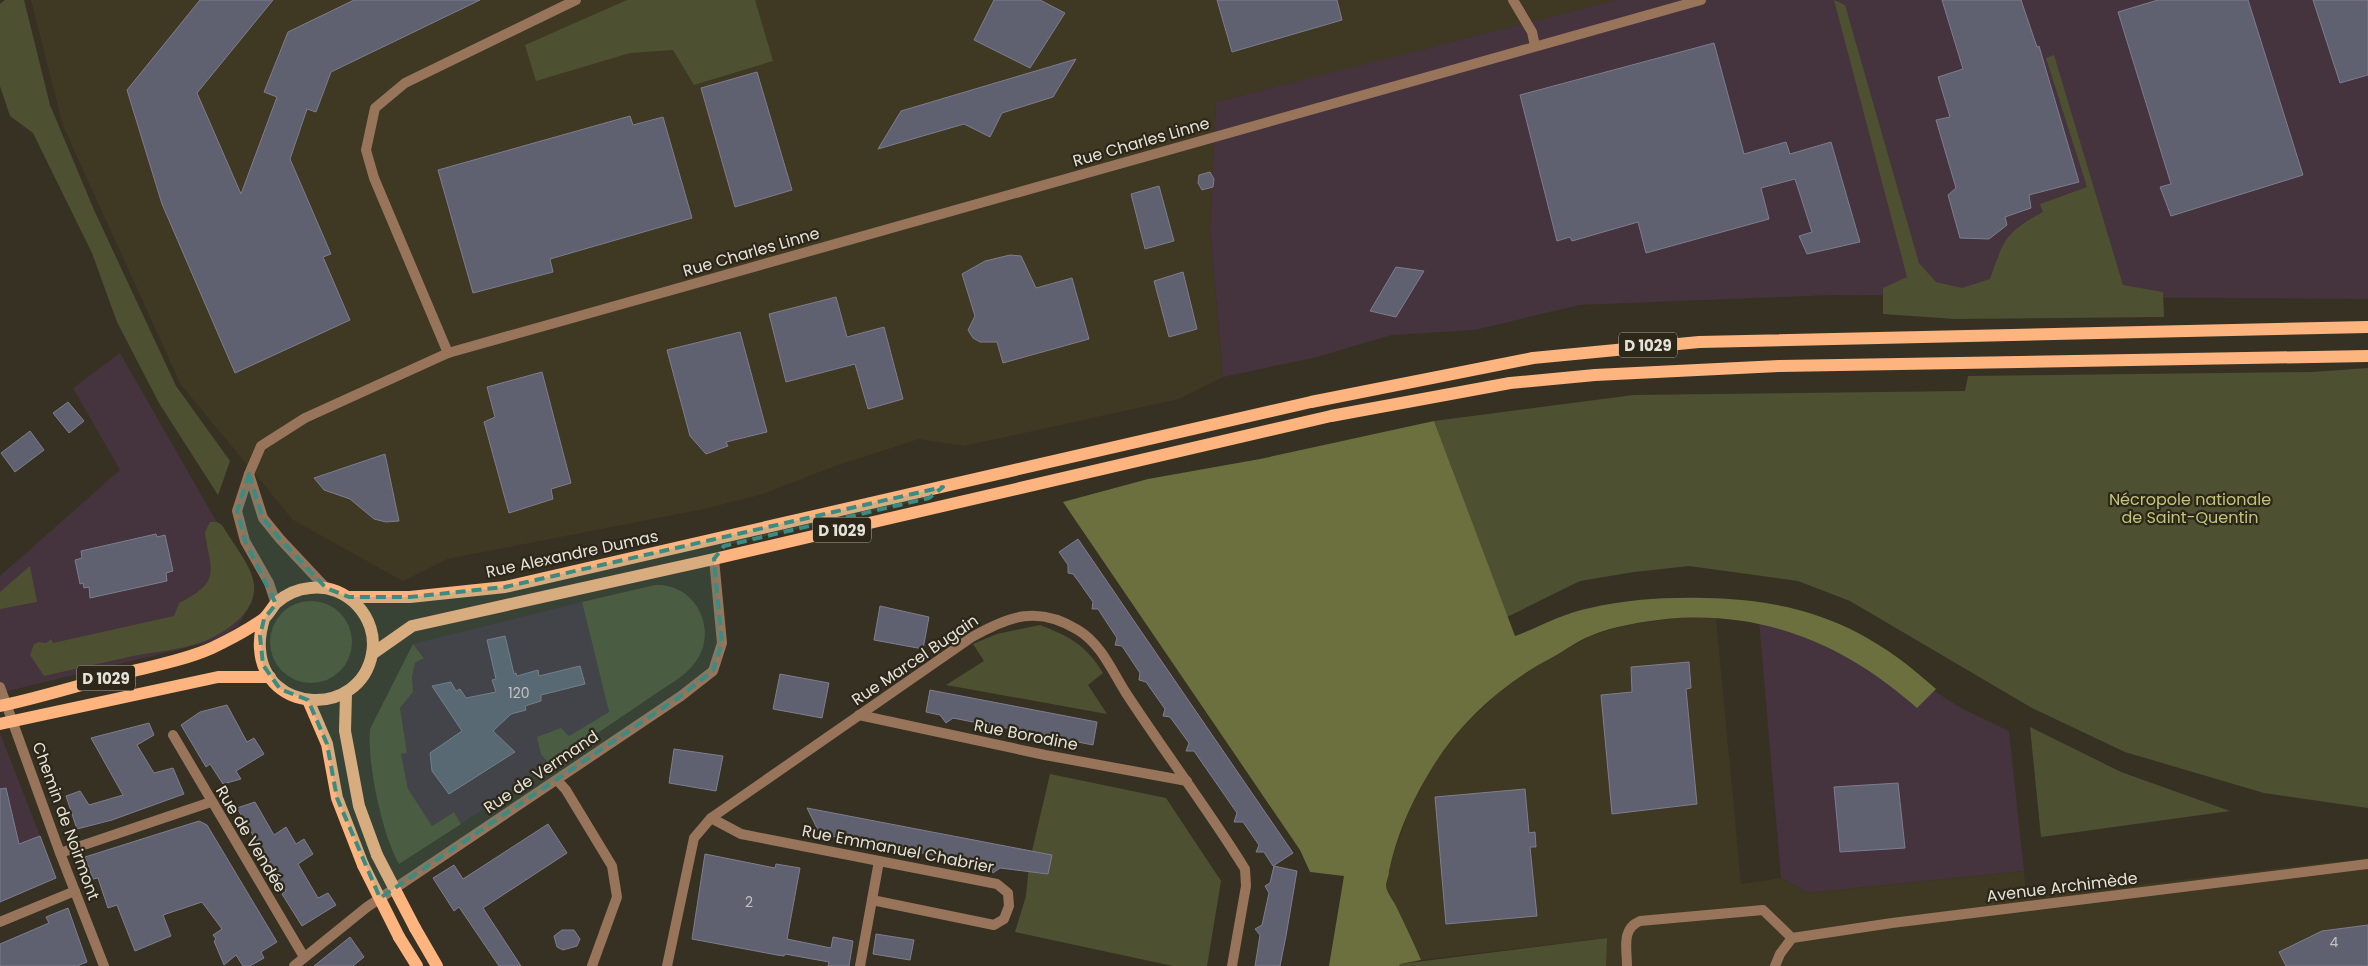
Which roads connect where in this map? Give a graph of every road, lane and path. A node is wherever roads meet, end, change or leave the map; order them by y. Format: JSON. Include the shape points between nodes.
{"nodes":[{"id":1,"x":576,"y":0,"type":"edge"},
{"id":2,"x":1512,"y":0,"type":"edge"},
{"id":3,"x":1701,"y":0,"type":"edge"},
{"id":4,"x":1535,"y":46,"type":"junction"},
{"id":5,"x":2368,"y":327,"type":"edge"},
{"id":6,"x":448,"y":353,"type":"junction"},
{"id":7,"x":2368,"y":356,"type":"edge"},
{"id":8,"x":249,"y":474,"type":"junction"},
{"id":9,"x":943,"y":487,"type":"junction"},
{"id":10,"x":714,"y":559,"type":"junction"},
{"id":11,"x":326,"y":588,"type":"junction"},
{"id":12,"x":349,"y":597,"type":"junction"},
{"id":13,"x":276,"y":604,"type":"junction"},
{"id":14,"x":264,"y":619,"type":"junction"},
{"id":15,"x":372,"y":654,"type":"junction"},
{"id":16,"x":270,"y":677,"type":"junction"},
{"id":17,"x":0,"y":687,"type":"edge"},
{"id":18,"x":346,"y":693,"type":"junction"},
{"id":19,"x":308,"y":700,"type":"junction"},
{"id":20,"x":3,"y":705,"type":"edge"},
{"id":21,"x":860,"y":715,"type":"junction"},
{"id":22,"x":6,"y":723,"type":"edge"},
{"id":23,"x":173,"y":735,"type":"dead end"},
{"id":24,"x":557,"y":780,"type":"junction"},
{"id":25,"x":1187,"y":781,"type":"junction"},
{"id":26,"x":211,"y":802,"type":"junction"},
{"id":27,"x":711,"y":818,"type":"junction"},
{"id":28,"x":60,"y":853,"type":"junction"},
{"id":29,"x":879,"y":860,"type":"junction"},
{"id":30,"x":2368,"y":864,"type":"edge"},
{"id":31,"x":75,"y":891,"type":"junction"},
{"id":32,"x":872,"y":900,"type":"junction"},
{"id":33,"x":0,"y":922,"type":"edge"},
{"id":34,"x":1792,"y":938,"type":"junction"},
{"id":35,"x":304,"y":957,"type":"junction"},
{"id":36,"x":104,"y":966,"type":"edge"},
{"id":37,"x":294,"y":966,"type":"edge"},
{"id":38,"x":417,"y":966,"type":"edge"},
{"id":39,"x":437,"y":966,"type":"edge"},
{"id":40,"x":592,"y":966,"type":"edge"},
{"id":41,"x":668,"y":966,"type":"edge"},
{"id":42,"x":860,"y":966,"type":"edge"},
{"id":43,"x":1232,"y":966,"type":"edge"},
{"id":44,"x":1627,"y":966,"type":"edge"},
{"id":45,"x":1775,"y":966,"type":"edge"}],
"edges":[{"from":1,"to":6,"type":"street","via":[[405,83],[375,108],[366,150],[374,178]]},
{"from":2,"to":4,"type":"street","via":[[1532,32]]},
{"from":3,"to":4,"type":"street","name":"Rue Charles Linne"},
{"from":4,"to":6,"type":"street","name":"Rue Charles Linne"},
{"from":5,"to":9,"type":"main road","number":"D 1029","via":[[1752,340],[1621,348],[1533,358],[1422,379]]},
{"from":6,"to":8,"type":"street","name":"Rue Charles Linne","via":[[292,425],[261,446]]},
{"from":7,"to":10,"type":"main road","number":"D 1029","via":[[1779,366],[1595,375],[1510,383],[1331,416]]},
{"from":8,"to":11,"type":"street","via":[[263,518]]},
{"from":8,"to":13,"type":"street","name":"Rue Charles Linne","via":[[237,511],[245,541],[269,583]]},
{"from":9,"to":10,"type":"main road","number":"D 1029","via":[[929,498],[724,546]]},
{"from":9,"to":12,"type":"main road","name":"Rue Alexandre Dumas","number":"D 1029","via":[[505,587],[410,597]]},
{"from":10,"to":15,"type":"main road","via":[[412,626]]},
{"from":10,"to":24,"type":"street","name":"Rue de Vermand","via":[[722,643],[713,671]]},
{"from":11,"to":12,"type":"main road"},
{"from":11,"to":13,"type":"main road","via":[[296,591]]},
{"from":12,"to":15,"type":"main road","via":[[369,622]]},
{"from":13,"to":14,"type":"main road"},
{"from":14,"to":16,"type":"main road","via":[[260,651]]},
{"from":14,"to":20,"type":"main road","number":"D 1029","via":[[211,649]]},
{"from":15,"to":18,"type":"main road","via":[[367,670]]},
{"from":16,"to":19,"type":"main road","via":[[293,696]]},
{"from":16,"to":22,"type":"main road","via":[[218,677]]},
{"from":17,"to":20,"type":"street","name":"Chemin de Noirmont"},
{"from":18,"to":19,"type":"main road","via":[[334,698]]},
{"from":18,"to":39,"type":"main road","bridge":true,"via":[[345,731],[359,806],[377,855]]},
{"from":19,"to":38,"type":"main road","bridge":true,"via":[[327,744],[337,798],[363,864]]},
{"from":20,"to":22,"type":"street","name":"Chemin de Noirmont"},
{"from":21,"to":25,"type":"street","name":"Rue Borodine","via":[[1044,755]]},
{"from":21,"to":25,"type":"street","name":"Rue Marcel Bugain","via":[[995,624],[1031,615],[1045,617],[1078,630],[1095,644]]},
{"from":21,"to":27,"type":"street","name":"Rue Marcel Bugain"},
{"from":22,"to":28,"type":"street","name":"Chemin de Noirmont"},
{"from":23,"to":26,"type":"street","name":"Rue de Vendée"},
{"from":24,"to":35,"type":"street","name":"Rue de Vermand","via":[[367,907]]},
{"from":24,"to":40,"type":"street","via":[[612,866],[617,898]]},
{"from":25,"to":43,"type":"street","name":"Rue Marcel Bugain","via":[[1245,869],[1246,886]]},
{"from":26,"to":28,"type":"street"},
{"from":26,"to":35,"type":"street","name":"Rue de Vendée"},
{"from":27,"to":29,"type":"street","name":"Rue Emmanuel Chabrier","via":[[741,834]]},
{"from":27,"to":41,"type":"street","name":"Rue Marcel Bugain","via":[[694,838]]},
{"from":28,"to":31,"type":"street","name":"Chemin de Noirmont"},
{"from":29,"to":32,"type":"street"},
{"from":29,"to":32,"type":"street","name":"Rue Emmanuel Chabrier","via":[[997,884],[1008,893],[1009,906],[1004,918],[994,925]]},
{"from":30,"to":34,"type":"street","name":"Avenue Archimède"},
{"from":31,"to":33,"type":"street"},
{"from":31,"to":36,"type":"street","name":"Chemin de Noirmont"},
{"from":32,"to":42,"type":"street"},
{"from":34,"to":44,"type":"street","via":[[1762,910],[1640,920],[1631,924],[1626,934]]},
{"from":34,"to":45,"type":"street"},
{"from":35,"to":37,"type":"street","name":"Rue de Vermand"}]}
